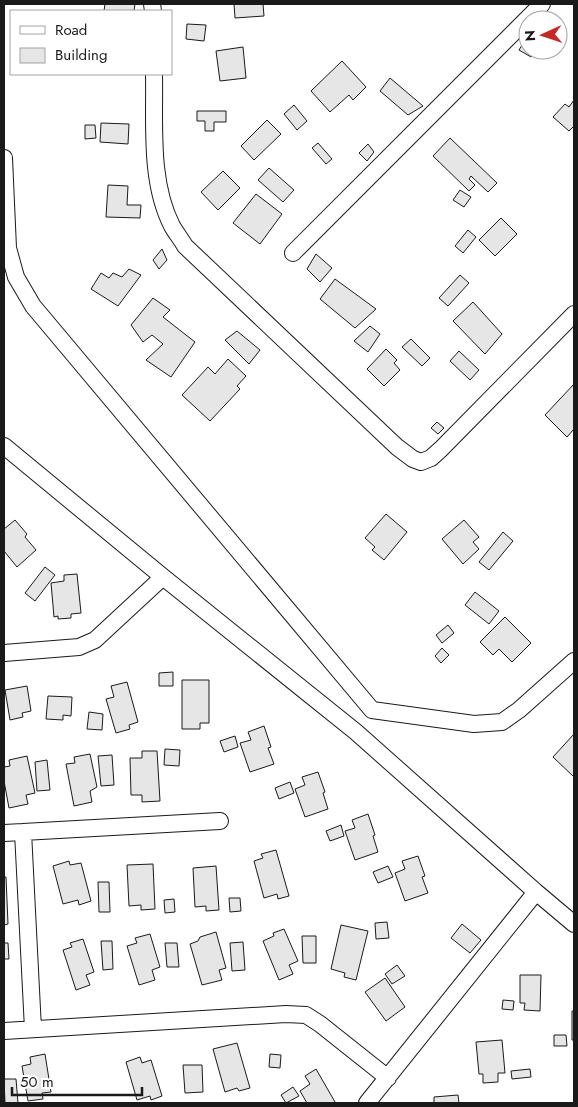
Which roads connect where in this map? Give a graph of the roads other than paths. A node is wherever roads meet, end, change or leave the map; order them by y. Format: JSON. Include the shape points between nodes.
{"nodes":[{"id":1,"x":542,"y":4,"type":"edge"},
{"id":2,"x":154,"y":75,"type":"edge"},
{"id":3,"x":4,"y":158,"type":"edge"},
{"id":4,"x":294,"y":253,"type":"dead end"},
{"id":5,"x":574,"y":314,"type":"edge"},
{"id":6,"x":4,"y":446,"type":"edge"},
{"id":7,"x":163,"y":577,"type":"junction"},
{"id":8,"x":4,"y":653,"type":"edge"},
{"id":9,"x":574,"y":662,"type":"edge"},
{"id":10,"x":372,"y":710,"type":"junction"},
{"id":11,"x":356,"y":732,"type":"junction"},
{"id":12,"x":220,"y":821,"type":"dead end"},
{"id":13,"x":23,"y":832,"type":"junction"},
{"id":14,"x":4,"y":833,"type":"edge"},
{"id":15,"x":536,"y":892,"type":"junction"},
{"id":16,"x":574,"y":924,"type":"edge"},
{"id":17,"x":33,"y":1029,"type":"junction"},
{"id":18,"x":4,"y":1030,"type":"edge"},
{"id":19,"x":388,"y":1078,"type":"junction"},
{"id":20,"x":367,"y":1103,"type":"edge"}],
"edges":[{"from":1,"to":4,"type":"street"},
{"from":2,"to":5,"type":"street","via":[[156,162],[162,199],[172,227],[185,246],[396,447],[413,459],[421,462],[441,449]]},
{"from":3,"to":10,"type":"street","via":[[8,248],[16,277],[34,306]]},
{"from":6,"to":7,"type":"street"},
{"from":7,"to":8,"type":"street","via":[[95,640],[78,647]]},
{"from":7,"to":11,"type":"street"},
{"from":9,"to":10,"type":"street","via":[[502,722],[474,724]]},
{"from":10,"to":11,"type":"street"},
{"from":11,"to":15,"type":"street"},
{"from":12,"to":13,"type":"street"},
{"from":13,"to":14,"type":"street"},
{"from":13,"to":17,"type":"street"},
{"from":15,"to":16,"type":"street"},
{"from":15,"to":19,"type":"street"},
{"from":17,"to":18,"type":"street"},
{"from":17,"to":19,"type":"street","via":[[306,1015]]},
{"from":19,"to":20,"type":"street"}]}
